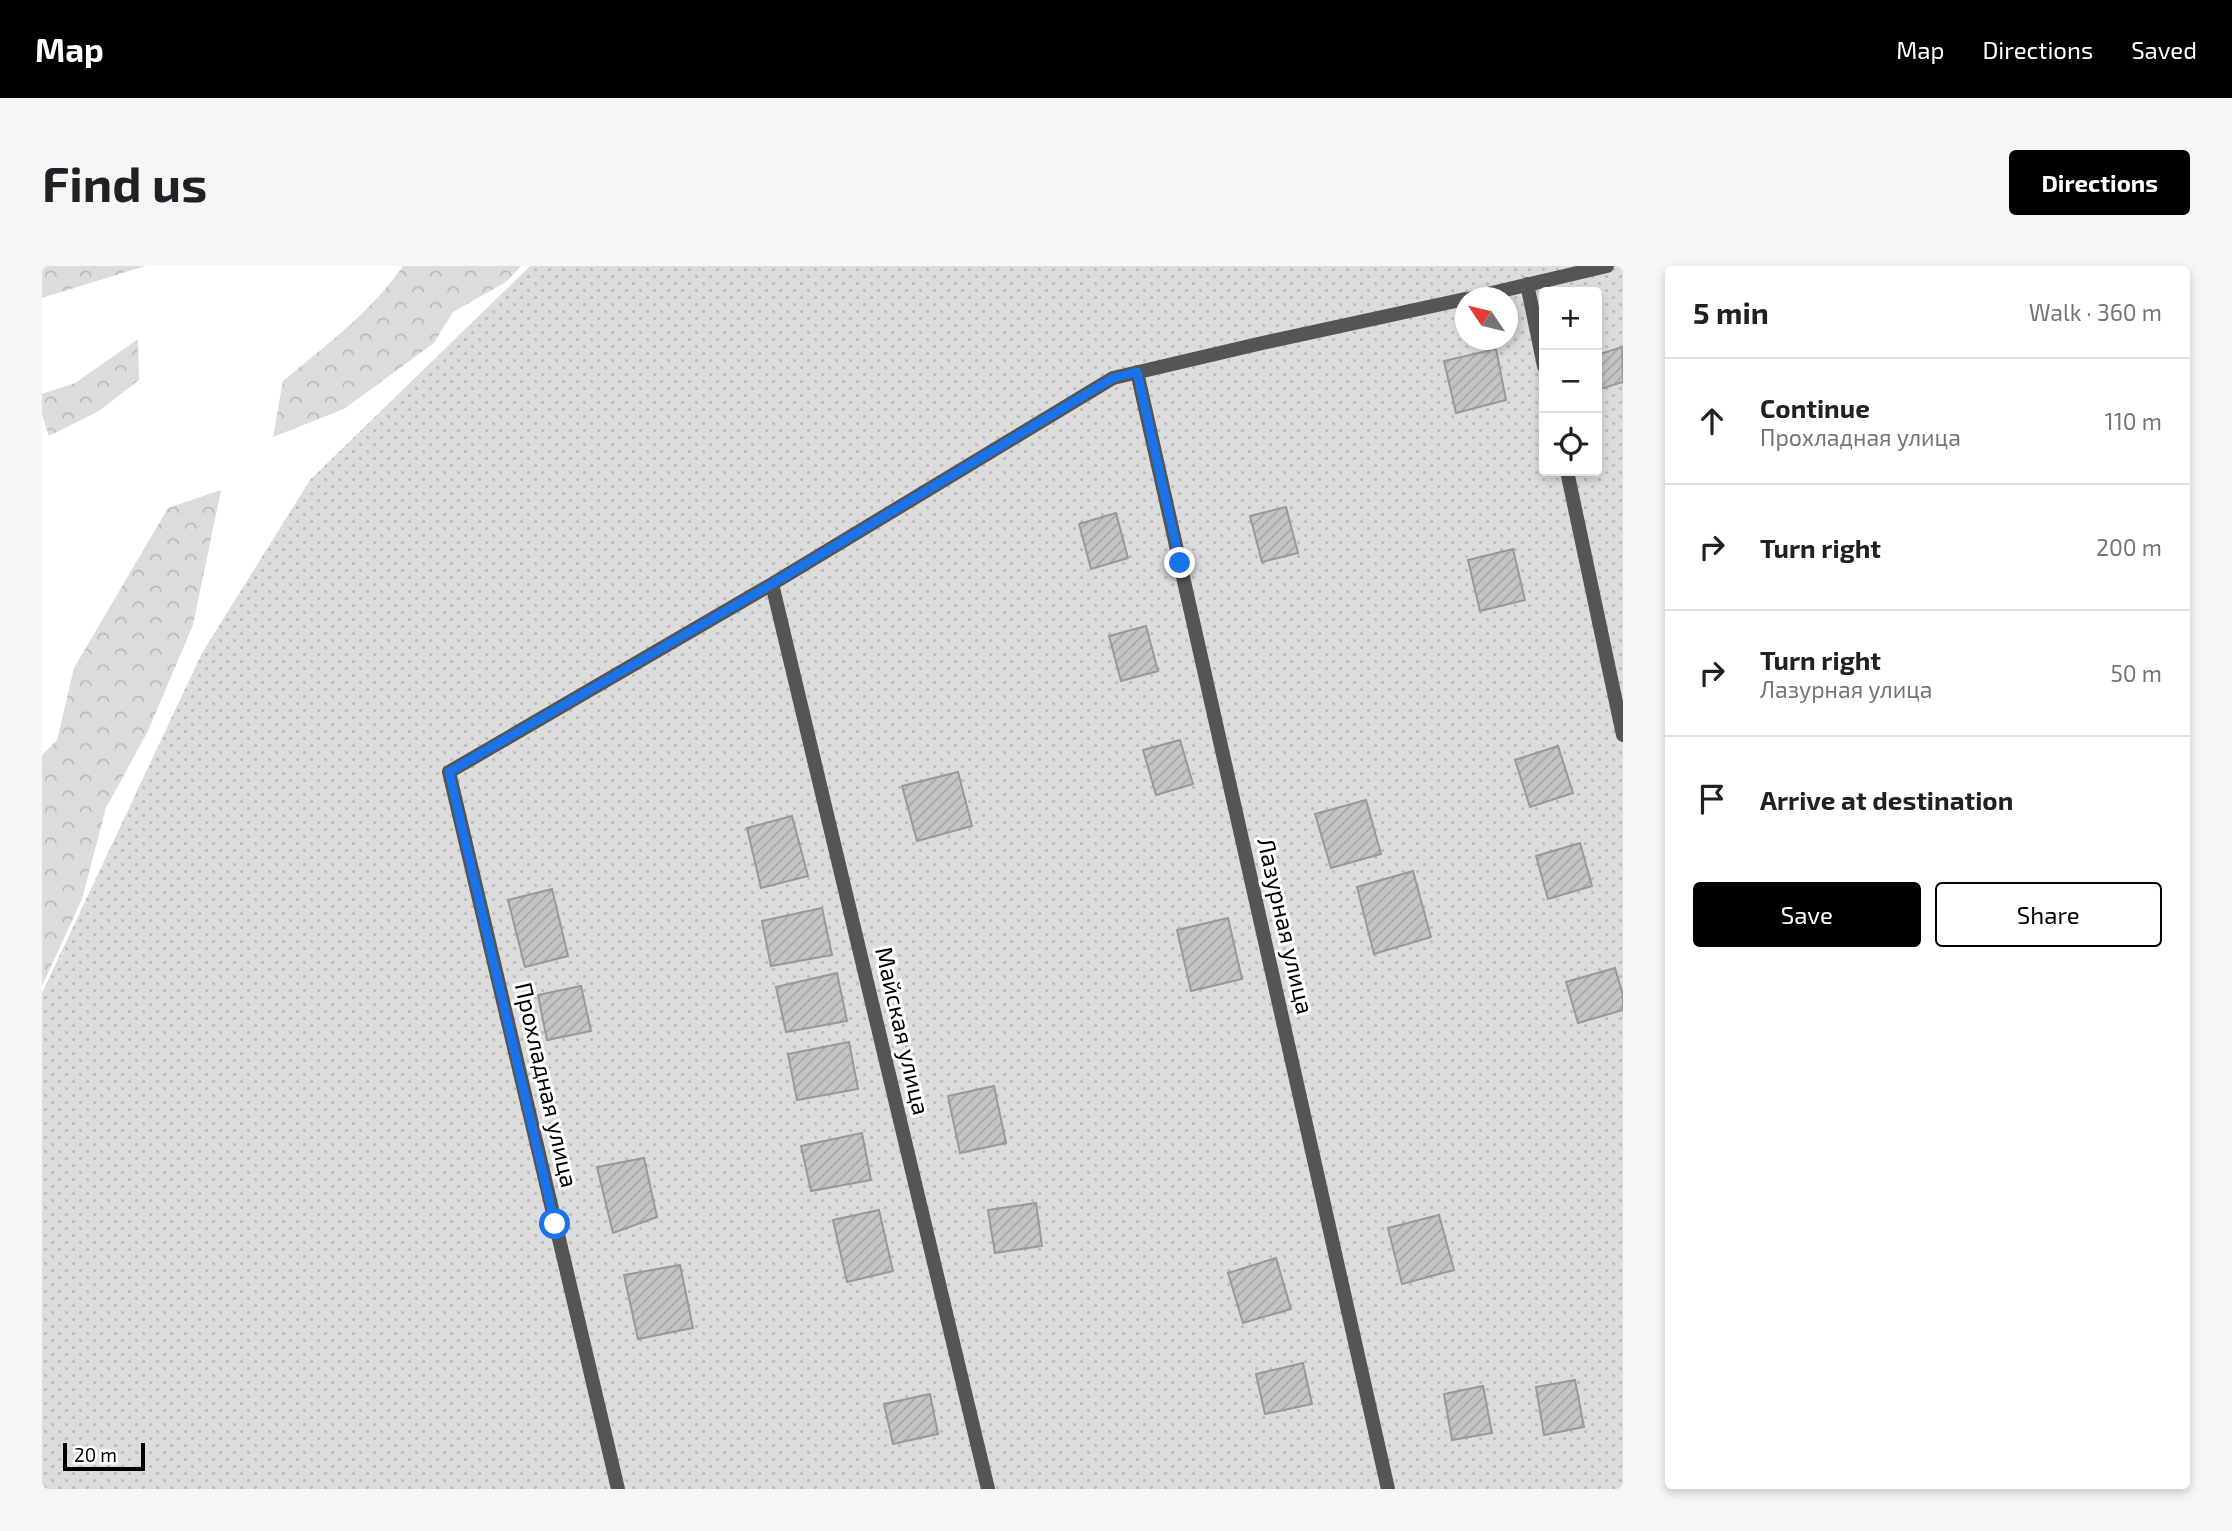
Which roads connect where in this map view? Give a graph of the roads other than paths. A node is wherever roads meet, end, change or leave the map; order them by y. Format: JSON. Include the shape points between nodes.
{"nodes":[{"id":1,"x":1607,"y":266,"type":"edge"},
{"id":2,"x":1527,"y":284,"type":"junction"},
{"id":3,"x":1515,"y":287,"type":"edge"},
{"id":4,"x":1455,"y":301,"type":"edge"},
{"id":5,"x":1541,"y":350,"type":"edge"},
{"id":6,"x":1137,"y":372,"type":"junction"},
{"id":7,"x":1568,"y":476,"type":"edge"},
{"id":8,"x":772,"y":584,"type":"junction"},
{"id":9,"x":1623,"y":735,"type":"edge"},
{"id":10,"x":618,"y":1489,"type":"edge"},
{"id":11,"x":988,"y":1489,"type":"edge"},
{"id":12,"x":1388,"y":1489,"type":"edge"}],
"edges":[{"from":1,"to":2,"type":"street"},
{"from":2,"to":3,"type":"street"},
{"from":2,"to":5,"type":"street"},
{"from":4,"to":6,"type":"street"},
{"from":6,"to":8,"type":"street","via":[[1113,378]]},
{"from":6,"to":12,"type":"street","name":"Лазурная улица"},
{"from":7,"to":9,"type":"street"},
{"from":8,"to":10,"type":"street","name":"Прохладная улица","via":[[449,772]]},
{"from":8,"to":11,"type":"street","name":"Майская улица"}]}
